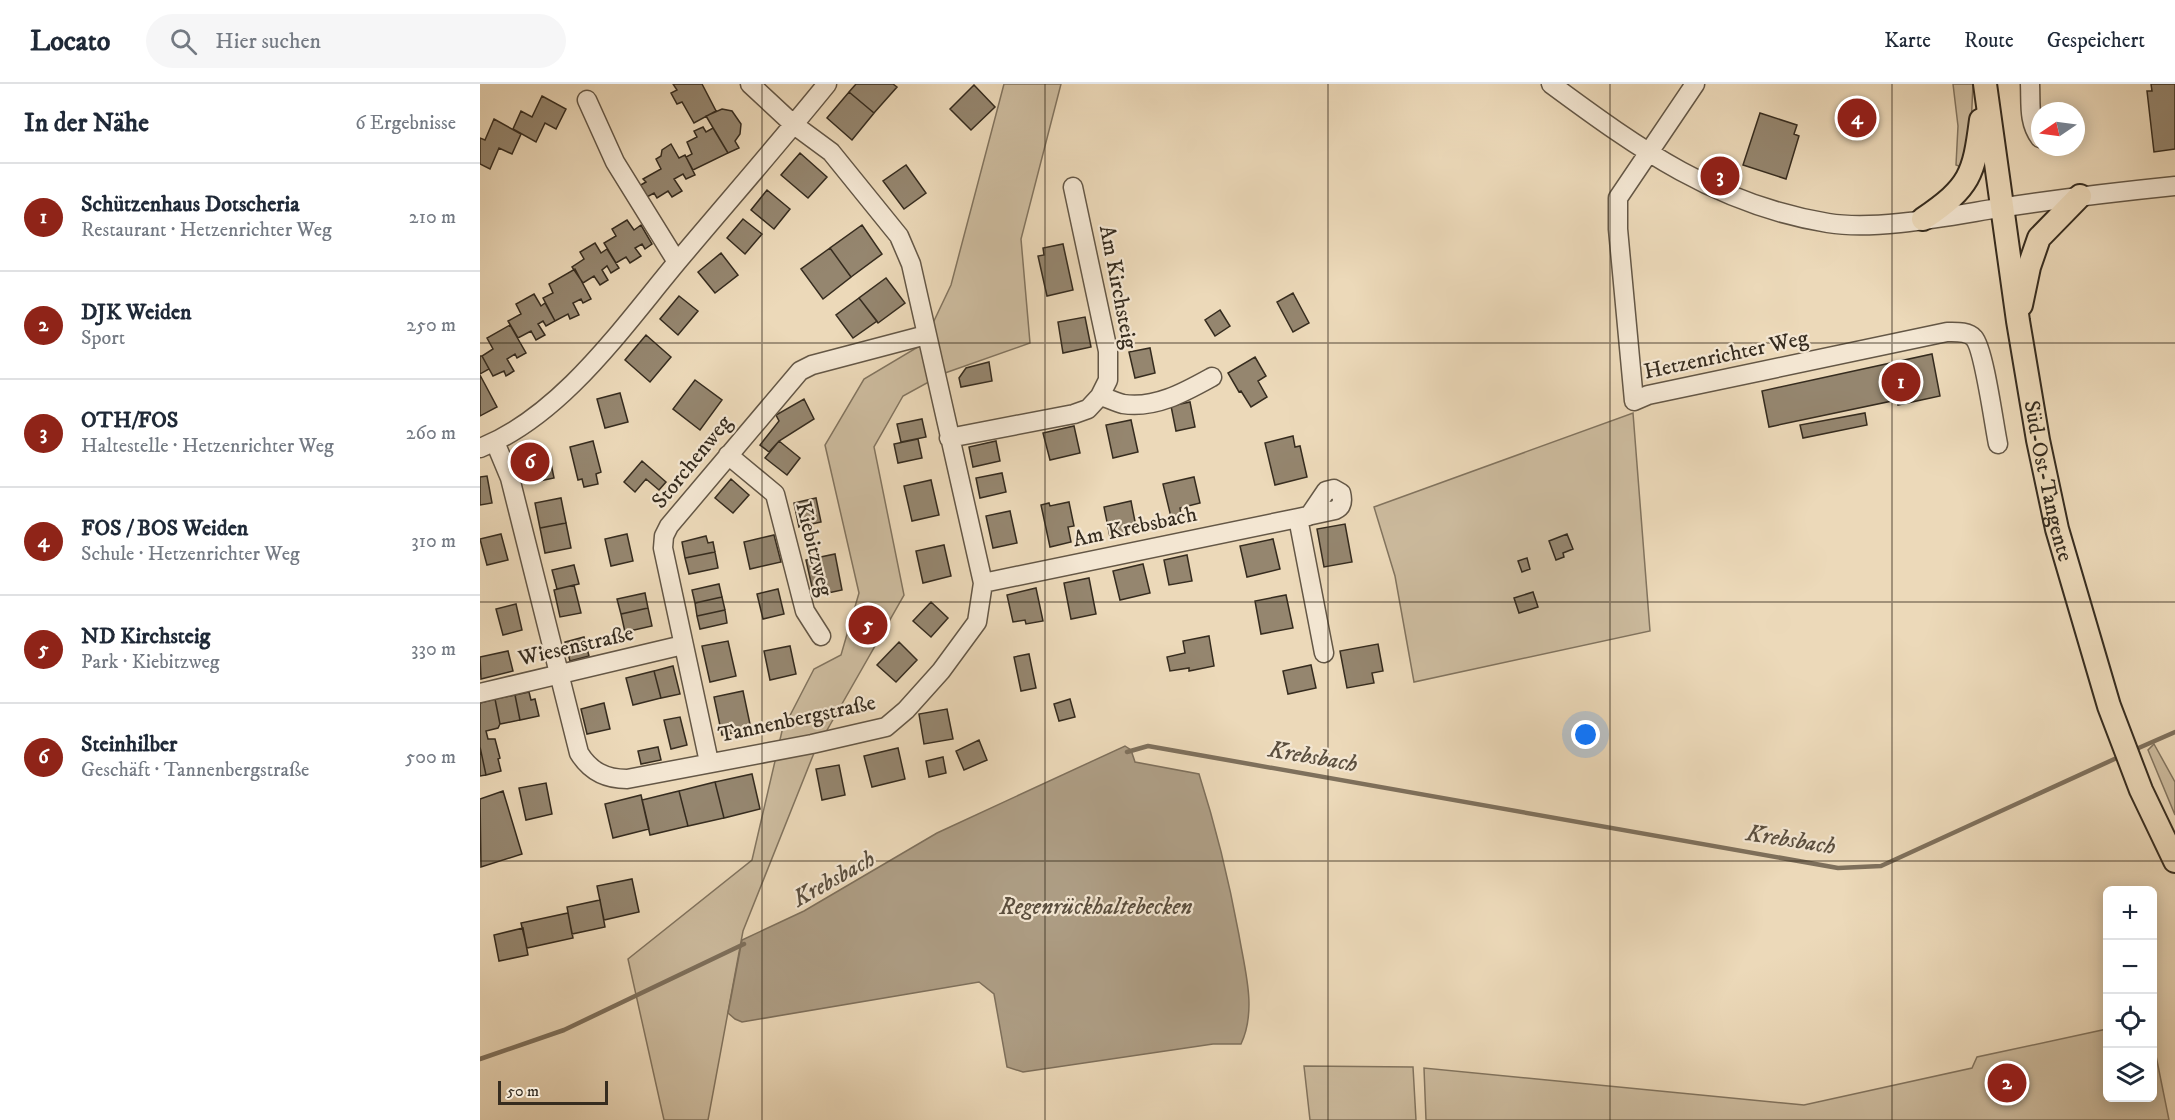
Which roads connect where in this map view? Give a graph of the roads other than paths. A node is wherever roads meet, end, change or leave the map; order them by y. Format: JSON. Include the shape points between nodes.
{"nodes":[{"id":1,"x":750,"y":84,"type":"edge"},
{"id":2,"x":827,"y":84,"type":"edge"},
{"id":3,"x":1551,"y":84,"type":"edge"},
{"id":4,"x":1695,"y":84,"type":"edge"},
{"id":5,"x":2030,"y":84,"type":"edge"},
{"id":6,"x":1985,"y":85,"type":"edge"},
{"id":7,"x":587,"y":100,"type":"dead end"},
{"id":8,"x":2031,"y":119,"type":"edge"},
{"id":9,"x":793,"y":124,"type":"junction"},
{"id":10,"x":1647,"y":153,"type":"junction"},
{"id":11,"x":2175,"y":186,"type":"edge"},
{"id":12,"x":1073,"y":187,"type":"dead end"},
{"id":13,"x":2080,"y":196,"type":"junction"},
{"id":14,"x":2001,"y":208,"type":"junction"},
{"id":15,"x":1923,"y":219,"type":"junction"},
{"id":16,"x":677,"y":262,"type":"junction"},
{"id":17,"x":2018,"y":321,"type":"junction"},
{"id":18,"x":926,"y":335,"type":"junction"},
{"id":19,"x":1212,"y":377,"type":"dead end"},
{"id":20,"x":1101,"y":396,"type":"junction"},
{"id":21,"x":949,"y":438,"type":"junction"},
{"id":22,"x":1998,"y":444,"type":"dead end"},
{"id":23,"x":488,"y":446,"type":"edge"},
{"id":24,"x":728,"y":455,"type":"junction"},
{"id":25,"x":983,"y":584,"type":"junction"},
{"id":26,"x":821,"y":636,"type":"dead end"},
{"id":27,"x":683,"y":645,"type":"junction"},
{"id":28,"x":1324,"y":653,"type":"dead end"},
{"id":29,"x":558,"y":674,"type":"junction"},
{"id":30,"x":480,"y":693,"type":"edge"},
{"id":31,"x":709,"y":762,"type":"junction"},
{"id":32,"x":2175,"y":861,"type":"edge"}],
"edges":[{"from":1,"to":9,"type":"street","name":"Tannenbergstraße"},
{"from":2,"to":9,"type":"street"},
{"from":3,"to":10,"type":"street"},
{"from":4,"to":10,"type":"street"},
{"from":5,"to":8,"type":"street"},
{"from":6,"to":14,"type":"main road","name":"Süd-Ost-Tangente"},
{"from":6,"to":15,"type":"main road","via":[[1976,158],[1969,178],[1948,202]]},
{"from":7,"to":16,"type":"street","via":[[615,162]]},
{"from":9,"to":16,"type":"street"},
{"from":9,"to":18,"type":"street","name":"Tannenbergstraße","via":[[831,152],[898,236],[911,264]]},
{"from":10,"to":15,"type":"street","via":[[1724,194],[1791,215],[1829,224],[1869,225]]},
{"from":10,"to":22,"type":"street","name":"Hetzenrichter Weg","via":[[1618,198],[1634,401],[1936,334],[1966,333],[1974,338],[1981,353]]},
{"from":11,"to":13,"type":"street"},
{"from":12,"to":20,"type":"street","name":"Am Kirchsteig","via":[[1108,351],[1107,380]]},
{"from":13,"to":14,"type":"street"},
{"from":13,"to":17,"type":"main road","via":[[2039,238]]},
{"from":14,"to":15,"type":"street"},
{"from":14,"to":17,"type":"main road","name":"Süd-Ost-Tangente"},
{"from":16,"to":23,"type":"street","via":[[598,357],[543,411]]},
{"from":17,"to":32,"type":"main road","name":"Süd-Ost-Tangente","via":[[2056,529],[2109,706],[2141,790]]},
{"from":18,"to":21,"type":"street","name":"Tannenbergstraße"},
{"from":18,"to":24,"type":"street","name":"Storchenweg","via":[[800,371]]},
{"from":19,"to":20,"type":"street","via":[[1158,402],[1122,404]]},
{"from":20,"to":21,"type":"street","via":[[1088,409],[1074,414]]},
{"from":21,"to":25,"type":"street","name":"Tannenbergstraße"},
{"from":23,"to":29,"type":"street","name":"Tannenbergstraße","via":[[510,478]]},
{"from":24,"to":26,"type":"street","name":"Kiebitzweg","via":[[775,494],[806,612]]},
{"from":24,"to":27,"type":"street","name":"Storchenweg","via":[[664,536],[663,548]]},
{"from":25,"to":28,"type":"street","name":"Am Krebsbach","via":[[1303,517]]},
{"from":25,"to":31,"type":"street","name":"Tannenbergstraße","via":[[977,622],[941,671],[886,727]]},
{"from":27,"to":29,"type":"street","name":"Wiesenstraße"},
{"from":27,"to":31,"type":"street","name":"Storchenweg"},
{"from":29,"to":30,"type":"street","name":"Wiesenstraße"},
{"from":29,"to":31,"type":"street","name":"Tannenbergstraße","via":[[579,753],[599,774],[627,779]]}]}
